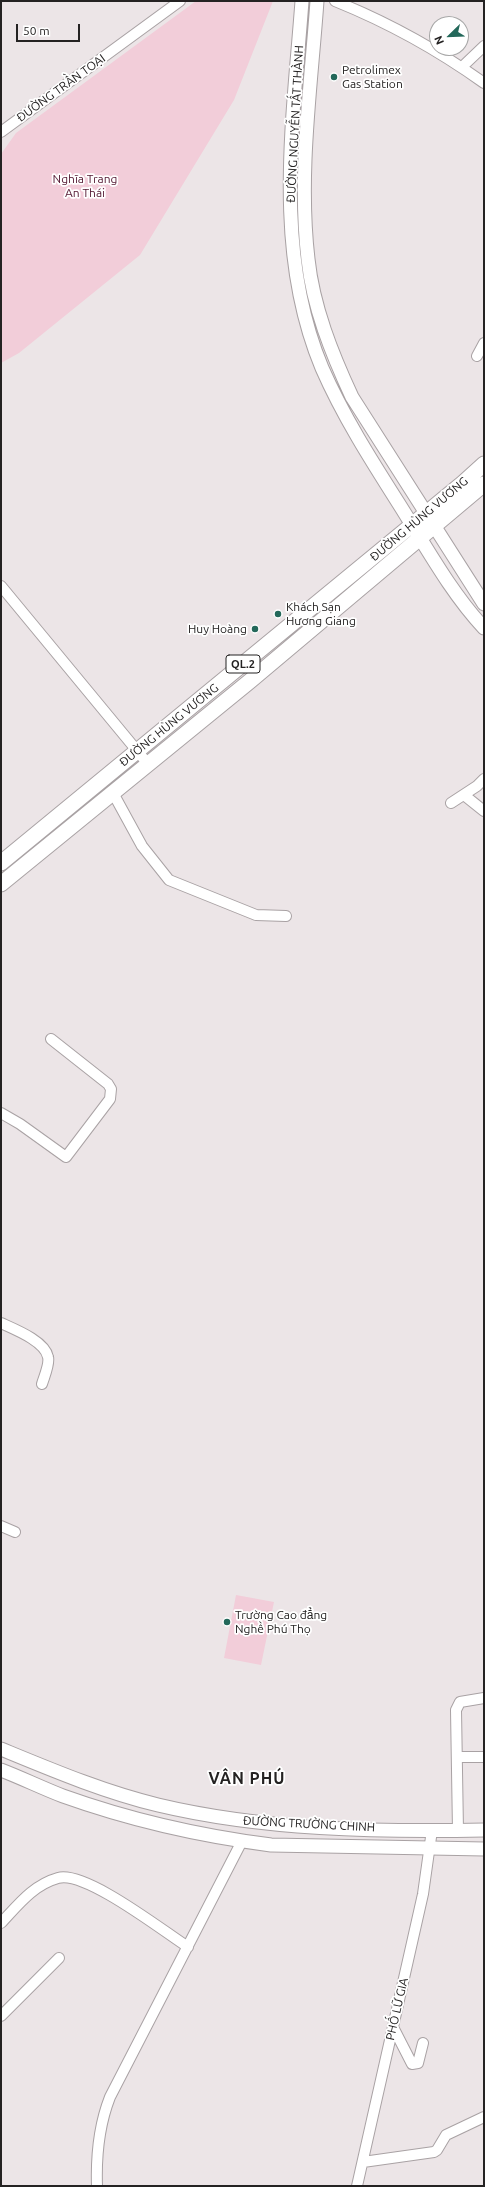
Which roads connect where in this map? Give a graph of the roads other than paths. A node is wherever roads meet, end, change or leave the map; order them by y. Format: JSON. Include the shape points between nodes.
{"nodes":[{"id":1,"x":180,"y":1,"type":"edge"},
{"id":2,"x":302,"y":1,"type":"edge"},
{"id":3,"x":317,"y":1,"type":"edge"},
{"id":4,"x":334,"y":1,"type":"edge"},
{"id":5,"x":484,"y":46,"type":"edge"},
{"id":6,"x":462,"y":67,"type":"junction"},
{"id":7,"x":297,"y":76,"type":"junction"},
{"id":8,"x":311,"y":77,"type":"junction"},
{"id":9,"x":484,"y":83,"type":"edge"},
{"id":10,"x":1,"y":132,"type":"edge"},
{"id":11,"x":484,"y":343,"type":"edge"},
{"id":12,"x":477,"y":356,"type":"dead end"},
{"id":13,"x":484,"y":464,"type":"edge"},
{"id":14,"x":484,"y":484,"type":"edge"},
{"id":15,"x":426,"y":513,"type":"junction"},
{"id":16,"x":412,"y":524,"type":"junction"},
{"id":17,"x":435,"y":527,"type":"junction"},
{"id":18,"x":421,"y":538,"type":"junction"},
{"id":19,"x":1,"y":586,"type":"edge"},
{"id":20,"x":484,"y":604,"type":"edge"},
{"id":21,"x":484,"y":628,"type":"edge"},
{"id":22,"x":136,"y":752,"type":"junction"},
{"id":23,"x":148,"y":764,"type":"junction"},
{"id":24,"x":484,"y":779,"type":"edge"},
{"id":25,"x":112,"y":793,"type":"junction"},
{"id":26,"x":464,"y":795,"type":"junction"},
{"id":27,"x":451,"y":803,"type":"dead end"},
{"id":28,"x":484,"y":811,"type":"edge"},
{"id":29,"x":1,"y":863,"type":"edge"},
{"id":30,"x":1,"y":884,"type":"edge"},
{"id":31,"x":286,"y":916,"type":"dead end"},
{"id":32,"x":50,"y":1039,"type":"dead end"},
{"id":33,"x":1,"y":1113,"type":"edge"},
{"id":34,"x":1,"y":1323,"type":"edge"},
{"id":35,"x":42,"y":1384,"type":"dead end"},
{"id":36,"x":1,"y":1526,"type":"edge"},
{"id":37,"x":15,"y":1532,"type":"dead end"},
{"id":38,"x":484,"y":1698,"type":"edge"},
{"id":39,"x":1,"y":1749,"type":"edge"},
{"id":40,"x":457,"y":1757,"type":"junction"},
{"id":41,"x":484,"y":1757,"type":"edge"},
{"id":42,"x":1,"y":1770,"type":"edge"},
{"id":43,"x":272,"y":1825,"type":"junction"},
{"id":44,"x":432,"y":1830,"type":"junction"},
{"id":45,"x":458,"y":1830,"type":"junction"},
{"id":46,"x":484,"y":1830,"type":"edge"},
{"id":47,"x":242,"y":1841,"type":"junction"},
{"id":48,"x":271,"y":1845,"type":"junction"},
{"id":49,"x":430,"y":1849,"type":"junction"},
{"id":50,"x":484,"y":1849,"type":"edge"},
{"id":51,"x":1,"y":1923,"type":"edge"},
{"id":52,"x":188,"y":1947,"type":"junction"},
{"id":53,"x":59,"y":1958,"type":"dead end"},
{"id":54,"x":1,"y":2016,"type":"edge"},
{"id":55,"x":393,"y":2027,"type":"junction"},
{"id":56,"x":423,"y":2043,"type":"dead end"},
{"id":57,"x":484,"y":2117,"type":"edge"},
{"id":58,"x":363,"y":2162,"type":"junction"},
{"id":59,"x":97,"y":2186,"type":"edge"},
{"id":60,"x":358,"y":2186,"type":"edge"}],
"edges":[{"from":1,"to":10,"type":"street","name":"ĐƯỜNG TRẦN TOẠI"},
{"from":2,"to":7,"type":"main road","name":"ĐƯỜNG NGUYỄN TẤT THÀNH"},
{"from":3,"to":8,"type":"main road","name":"ĐƯỜNG NGUYỄN TẤT THÀNH"},
{"from":4,"to":6,"type":"street","via":[[401,32]]},
{"from":5,"to":6,"type":"street"},
{"from":6,"to":9,"type":"street"},
{"from":7,"to":8,"type":"main road"},
{"from":7,"to":16,"type":"main road","name":"ĐƯỜNG NGUYỄN TẤT THÀNH","via":[[290,190],[293,262],[300,297],[321,366],[337,401]]},
{"from":8,"to":15,"type":"main road","name":"ĐƯỜNG NGUYỄN TẤT THÀNH","via":[[305,160],[306,223],[308,260],[324,327],[336,363],[352,397]]},
{"from":11,"to":12,"type":"street"},
{"from":13,"to":15,"type":"highway","name":"ĐƯỜNG HÙNG VƯƠNG","number":"QL.2"},
{"from":14,"to":17,"type":"highway","name":"ĐƯỜNG HÙNG VƯƠNG","number":"QL.2"},
{"from":15,"to":16,"type":"highway","name":"ĐƯỜNG HÙNG VƯƠNG","number":"QL.2"},
{"from":15,"to":17,"type":"main road","name":"ĐƯỜNG NGUYỄN TẤT THÀNH"},
{"from":16,"to":18,"type":"main road","name":"ĐƯỜNG NGUYỄN TẤT THÀNH"},
{"from":16,"to":22,"type":"highway","name":"ĐƯỜNG HÙNG VƯƠNG","number":"QL.2"},
{"from":17,"to":18,"type":"highway","name":"ĐƯỜNG HÙNG VƯƠNG","number":"QL.2"},
{"from":17,"to":20,"type":"main road","name":"ĐƯỜNG NGUYỄN TẤT THÀNH"},
{"from":18,"to":21,"type":"main road","name":"ĐƯỜNG NGUYỄN TẤT THÀNH"},
{"from":18,"to":23,"type":"highway","name":"ĐƯỜNG HÙNG VƯƠNG","number":"QL.2"},
{"from":19,"to":22,"type":"street"},
{"from":22,"to":23,"type":"street"},
{"from":22,"to":29,"type":"highway","name":"ĐƯỜNG HÙNG VƯƠNG","number":"QL.2"},
{"from":23,"to":25,"type":"highway","name":"ĐƯỜNG HÙNG VƯƠNG","number":"QL.2"},
{"from":24,"to":26,"type":"street"},
{"from":25,"to":30,"type":"highway","name":"ĐƯỜNG HÙNG VƯƠNG","number":"QL.2"},
{"from":25,"to":31,"type":"street","via":[[142,846],[169,880],[256,915]]},
{"from":26,"to":27,"type":"street"},
{"from":26,"to":28,"type":"street"},
{"from":32,"to":33,"type":"street","via":[[108,1084],[111,1089],[110,1099],[66,1157]]},
{"from":34,"to":35,"type":"street","via":[[30,1335],[48,1355]]},
{"from":36,"to":37,"type":"street"},
{"from":38,"to":40,"type":"street","via":[[466,1700],[458,1704]]},
{"from":39,"to":43,"type":"main road","name":"ĐƯỜNG TRƯỜNG CHINH","via":[[74,1779],[157,1805]]},
{"from":40,"to":41,"type":"street"},
{"from":40,"to":45,"type":"street"},
{"from":42,"to":47,"type":"main road","name":"ĐƯỜNG TRƯỜNG CHINH","via":[[63,1796],[150,1823]]},
{"from":43,"to":44,"type":"main road","name":"ĐƯỜNG TRƯỜNG CHINH"},
{"from":43,"to":48,"type":"main road"},
{"from":44,"to":45,"type":"main road","name":"ĐƯỜNG TRƯỜNG CHINH"},
{"from":44,"to":49,"type":"street","name":"PHỐ LỮ GIA"},
{"from":45,"to":46,"type":"main road","name":"ĐƯỜNG TRƯỜNG CHINH"},
{"from":47,"to":48,"type":"main road","name":"ĐƯỜNG TRƯỜNG CHINH"},
{"from":47,"to":52,"type":"street"},
{"from":48,"to":49,"type":"main road","name":"ĐƯỜNG TRƯỜNG CHINH"},
{"from":49,"to":50,"type":"main road","name":"ĐƯỜNG TRƯỜNG CHINH"},
{"from":49,"to":55,"type":"street","name":"PHỐ LỮ GIA","via":[[423,1894]]},
{"from":51,"to":52,"type":"street","via":[[31,1891],[59,1877],[69,1877],[84,1881],[103,1891]]},
{"from":52,"to":59,"type":"street","via":[[106,2107],[98,2150]]},
{"from":53,"to":54,"type":"street"},
{"from":55,"to":56,"type":"street","via":[[412,2064],[418,2063]]},
{"from":55,"to":58,"type":"street","name":"PHỐ LỮ GIA"},
{"from":57,"to":58,"type":"street","via":[[446,2136],[434,2152]]},
{"from":58,"to":60,"type":"street","name":"PHỐ LỮ GIA"}]}
